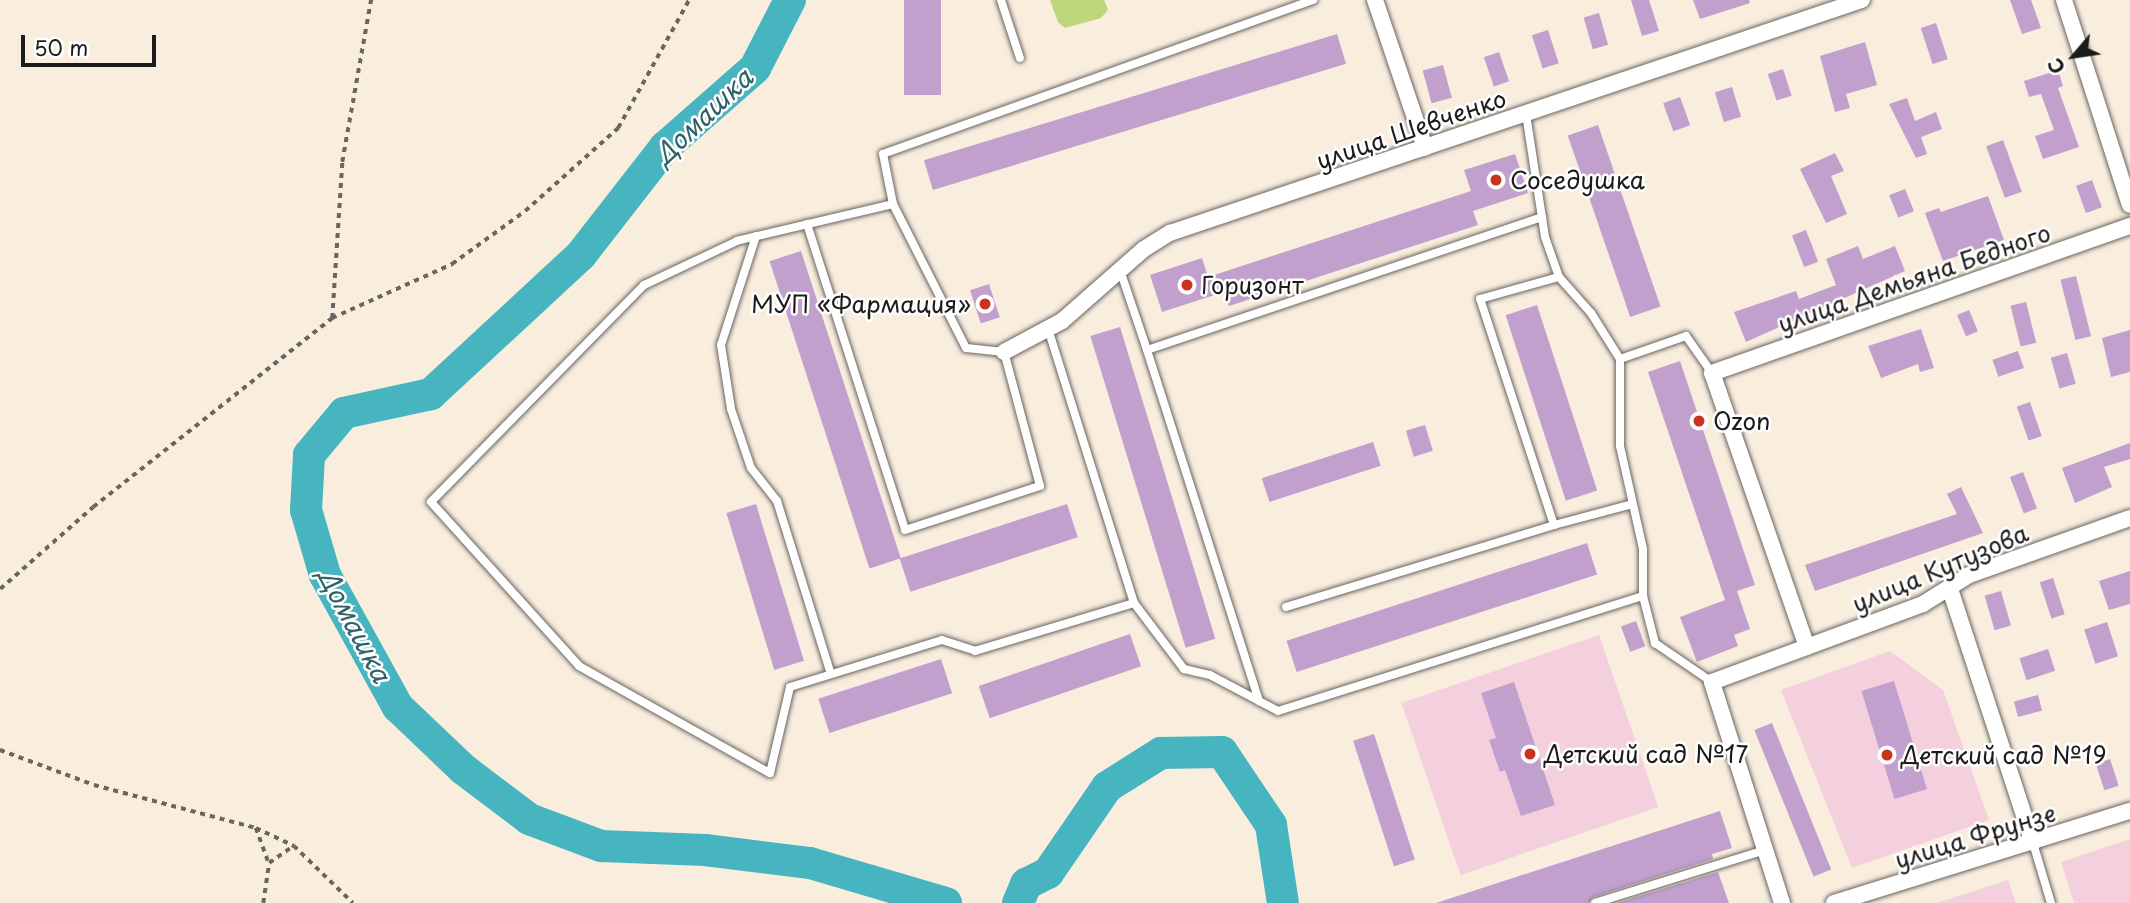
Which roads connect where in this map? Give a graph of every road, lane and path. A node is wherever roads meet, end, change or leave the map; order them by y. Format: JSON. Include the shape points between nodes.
{"nodes":[{"id":1,"x":371,"y":0,"type":"edge"},
{"id":2,"x":689,"y":0,"type":"edge"},
{"id":3,"x":1001,"y":0,"type":"edge"},
{"id":4,"x":1313,"y":0,"type":"edge"},
{"id":5,"x":1375,"y":0,"type":"edge"},
{"id":6,"x":1862,"y":0,"type":"edge"},
{"id":7,"x":2064,"y":0,"type":"edge"},
{"id":8,"x":1020,"y":58,"type":"dead end"},
{"id":9,"x":1527,"y":114,"type":"junction"},
{"id":10,"x":1425,"y":148,"type":"junction"},
{"id":11,"x":892,"y":204,"type":"junction"},
{"id":12,"x":2130,"y":205,"type":"edge"},
{"id":13,"x":1542,"y":217,"type":"junction"},
{"id":14,"x":807,"y":224,"type":"junction"},
{"id":15,"x":2130,"y":226,"type":"edge"},
{"id":16,"x":756,"y":236,"type":"junction"},
{"id":17,"x":1121,"y":272,"type":"junction"},
{"id":18,"x":1559,"y":277,"type":"junction"},
{"id":19,"x":332,"y":318,"type":"junction"},
{"id":20,"x":1048,"y":329,"type":"junction"},
{"id":21,"x":1147,"y":349,"type":"junction"},
{"id":22,"x":1004,"y":352,"type":"junction"},
{"id":23,"x":1620,"y":359,"type":"junction"},
{"id":24,"x":1712,"y":373,"type":"junction"},
{"id":25,"x":1629,"y":505,"type":"junction"},
{"id":26,"x":2130,"y":518,"type":"edge"},
{"id":27,"x":1554,"y":524,"type":"junction"},
{"id":28,"x":0,"y":589,"type":"edge"},
{"id":29,"x":1950,"y":589,"type":"junction"},
{"id":30,"x":1643,"y":596,"type":"junction"},
{"id":31,"x":1134,"y":603,"type":"junction"},
{"id":32,"x":1286,"y":607,"type":"dead end"},
{"id":33,"x":1807,"y":647,"type":"junction"},
{"id":34,"x":831,"y":674,"type":"junction"},
{"id":35,"x":1712,"y":682,"type":"junction"},
{"id":36,"x":1259,"y":701,"type":"junction"},
{"id":37,"x":0,"y":750,"type":"edge"},
{"id":38,"x":2130,"y":811,"type":"edge"},
{"id":39,"x":256,"y":828,"type":"junction"},
{"id":40,"x":2033,"y":843,"type":"junction"},
{"id":41,"x":294,"y":846,"type":"junction"},
{"id":42,"x":1765,"y":849,"type":"junction"},
{"id":43,"x":269,"y":863,"type":"junction"},
{"id":44,"x":263,"y":903,"type":"edge"},
{"id":45,"x":353,"y":903,"type":"edge"},
{"id":46,"x":1595,"y":903,"type":"edge"},
{"id":47,"x":1782,"y":903,"type":"edge"},
{"id":48,"x":1833,"y":903,"type":"edge"},
{"id":49,"x":2051,"y":903,"type":"edge"}],
"edges":[{"from":1,"to":19,"type":"path","via":[[342,162]]},
{"from":2,"to":19,"type":"path","via":[[618,128],[525,211],[452,264]]},
{"from":3,"to":8,"type":"lane"},
{"from":4,"to":11,"type":"lane","via":[[883,154]]},
{"from":5,"to":10,"type":"street"},
{"from":6,"to":9,"type":"street","name":"улица Шевченко"},
{"from":7,"to":12,"type":"street"},
{"from":9,"to":10,"type":"street","name":"улица Шевченко"},
{"from":9,"to":13,"type":"lane"},
{"from":10,"to":17,"type":"street","name":"улица Шевченко","via":[[1170,233],[1144,249]]},
{"from":11,"to":14,"type":"lane"},
{"from":11,"to":22,"type":"lane","via":[[967,348]]},
{"from":13,"to":18,"type":"lane"},
{"from":13,"to":21,"type":"lane"},
{"from":14,"to":16,"type":"lane"},
{"from":14,"to":22,"type":"lane","via":[[905,530],[1040,486]]},
{"from":15,"to":24,"type":"street","name":"улица Демьяна Бедного"},
{"from":16,"to":34,"type":"lane","via":[[722,345],[731,409],[751,468],[777,501]]},
{"from":16,"to":34,"type":"lane","via":[[644,285],[431,502],[579,666],[770,774],[790,687]]},
{"from":17,"to":20,"type":"street","name":"улица Шевченко","via":[[1090,301]]},
{"from":17,"to":21,"type":"lane"},
{"from":18,"to":23,"type":"lane","via":[[1591,313]]},
{"from":18,"to":27,"type":"lane","via":[[1480,299]]},
{"from":19,"to":28,"type":"path","via":[[93,507]]},
{"from":20,"to":22,"type":"street","name":"улица Шевченко"},
{"from":20,"to":31,"type":"lane"},
{"from":21,"to":36,"type":"lane"},
{"from":23,"to":24,"type":"lane","via":[[1686,336]]},
{"from":23,"to":25,"type":"lane","via":[[1620,446]]},
{"from":24,"to":33,"type":"street"},
{"from":25,"to":27,"type":"lane"},
{"from":25,"to":30,"type":"lane","via":[[1643,549]]},
{"from":26,"to":29,"type":"street","name":"улица Кутузова","via":[[1969,575]]},
{"from":27,"to":32,"type":"lane"},
{"from":29,"to":33,"type":"street","name":"улица Кутузова"},
{"from":29,"to":40,"type":"street"},
{"from":30,"to":35,"type":"lane","via":[[1655,643]]},
{"from":30,"to":36,"type":"lane","via":[[1278,711]]},
{"from":31,"to":34,"type":"lane","via":[[975,651],[942,640]]},
{"from":31,"to":36,"type":"lane","via":[[1184,669],[1210,674]]},
{"from":33,"to":35,"type":"street","name":"улица Кутузова"},
{"from":35,"to":42,"type":"street"},
{"from":37,"to":39,"type":"path","via":[[94,785]]},
{"from":38,"to":40,"type":"street","name":"улица Фрунзе"},
{"from":39,"to":41,"type":"path"},
{"from":39,"to":43,"type":"path"},
{"from":40,"to":48,"type":"street","name":"улица Фрунзе"},
{"from":40,"to":49,"type":"lane"},
{"from":41,"to":43,"type":"path"},
{"from":41,"to":45,"type":"path"},
{"from":42,"to":46,"type":"lane"},
{"from":42,"to":47,"type":"street"},
{"from":43,"to":44,"type":"path"}]}
